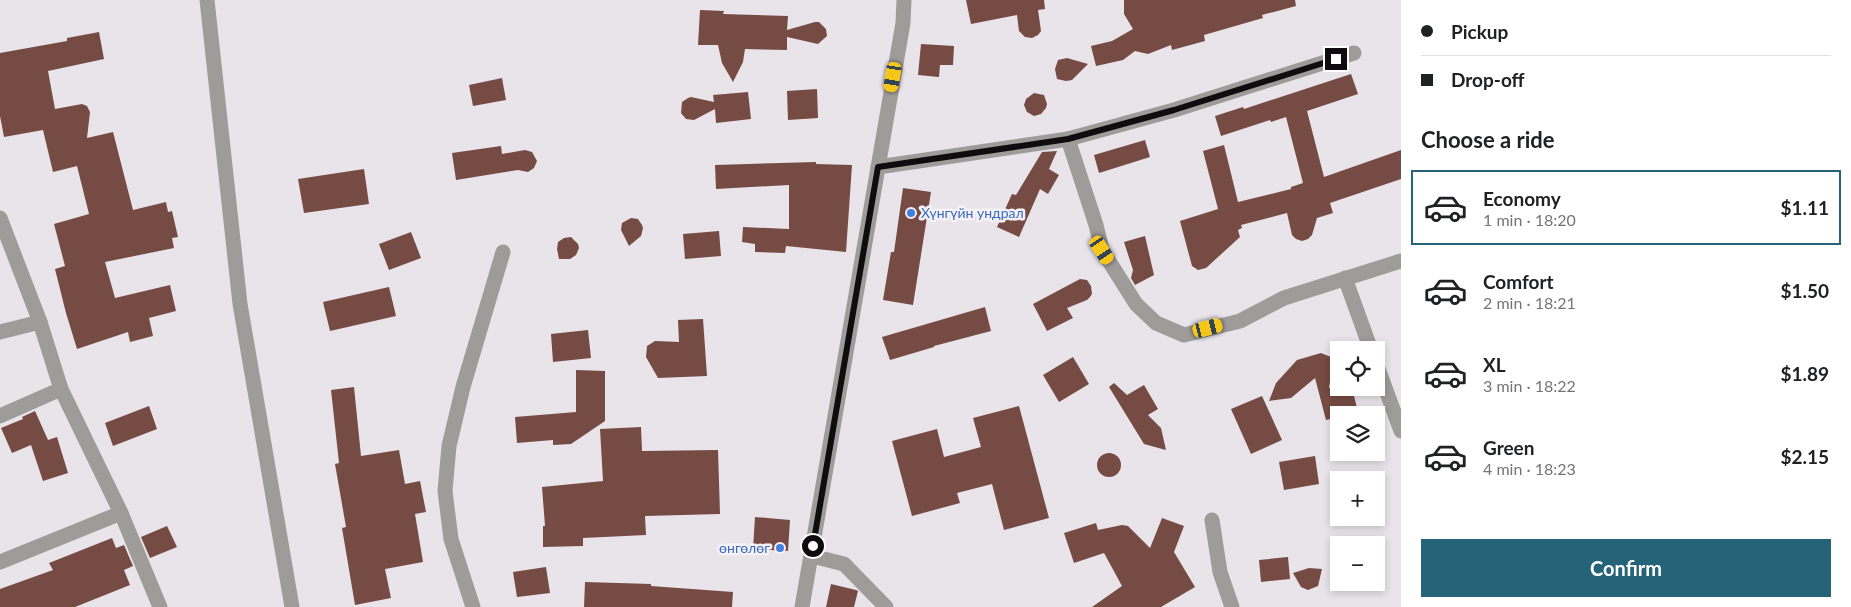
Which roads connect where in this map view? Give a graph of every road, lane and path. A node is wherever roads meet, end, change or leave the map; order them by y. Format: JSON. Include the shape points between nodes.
{"nodes":[{"id":1,"x":207,"y":0,"type":"edge"},
{"id":2,"x":904,"y":0,"type":"edge"},
{"id":3,"x":1354,"y":54,"type":"dead end"},
{"id":4,"x":1068,"y":139,"type":"junction"},
{"id":5,"x":878,"y":167,"type":"junction"},
{"id":6,"x":0,"y":218,"type":"edge"},
{"id":7,"x":503,"y":252,"type":"dead end"},
{"id":8,"x":1401,"y":261,"type":"edge"},
{"id":9,"x":1345,"y":278,"type":"junction"},
{"id":10,"x":40,"y":322,"type":"junction"},
{"id":11,"x":0,"y":332,"type":"edge"},
{"id":12,"x":1369,"y":341,"type":"edge"},
{"id":13,"x":1385,"y":387,"type":"edge"},
{"id":14,"x":61,"y":389,"type":"junction"},
{"id":15,"x":0,"y":416,"type":"edge"},
{"id":16,"x":1401,"y":431,"type":"edge"},
{"id":17,"x":121,"y":513,"type":"junction"},
{"id":18,"x":1212,"y":520,"type":"dead end"},
{"id":19,"x":812,"y":556,"type":"junction"},
{"id":20,"x":0,"y":562,"type":"edge"},
{"id":21,"x":160,"y":607,"type":"edge"},
{"id":22,"x":292,"y":607,"type":"edge"},
{"id":23,"x":473,"y":607,"type":"edge"},
{"id":24,"x":802,"y":607,"type":"edge"},
{"id":25,"x":886,"y":607,"type":"edge"},
{"id":26,"x":1232,"y":607,"type":"edge"}],
"edges":[{"from":1,"to":22,"type":"street","via":[[240,304]]},
{"from":2,"to":5,"type":"street","via":[[903,23]]},
{"from":3,"to":4,"type":"street"},
{"from":4,"to":5,"type":"street"},
{"from":4,"to":9,"type":"street","via":[[1102,250],[1136,304],[1156,323],[1184,335],[1240,321],[1284,298]]},
{"from":5,"to":19,"type":"street"},
{"from":6,"to":10,"type":"street"},
{"from":7,"to":23,"type":"street","via":[[463,387],[449,446],[445,491],[451,539]]},
{"from":8,"to":9,"type":"street"},
{"from":9,"to":12,"type":"street"},
{"from":10,"to":11,"type":"street"},
{"from":10,"to":14,"type":"street"},
{"from":13,"to":16,"type":"street"},
{"from":14,"to":15,"type":"street"},
{"from":14,"to":17,"type":"street"},
{"from":17,"to":20,"type":"street"},
{"from":17,"to":21,"type":"street"},
{"from":18,"to":26,"type":"street","via":[[1220,572]]},
{"from":19,"to":24,"type":"street"},
{"from":19,"to":25,"type":"street","via":[[844,564]]}]}
